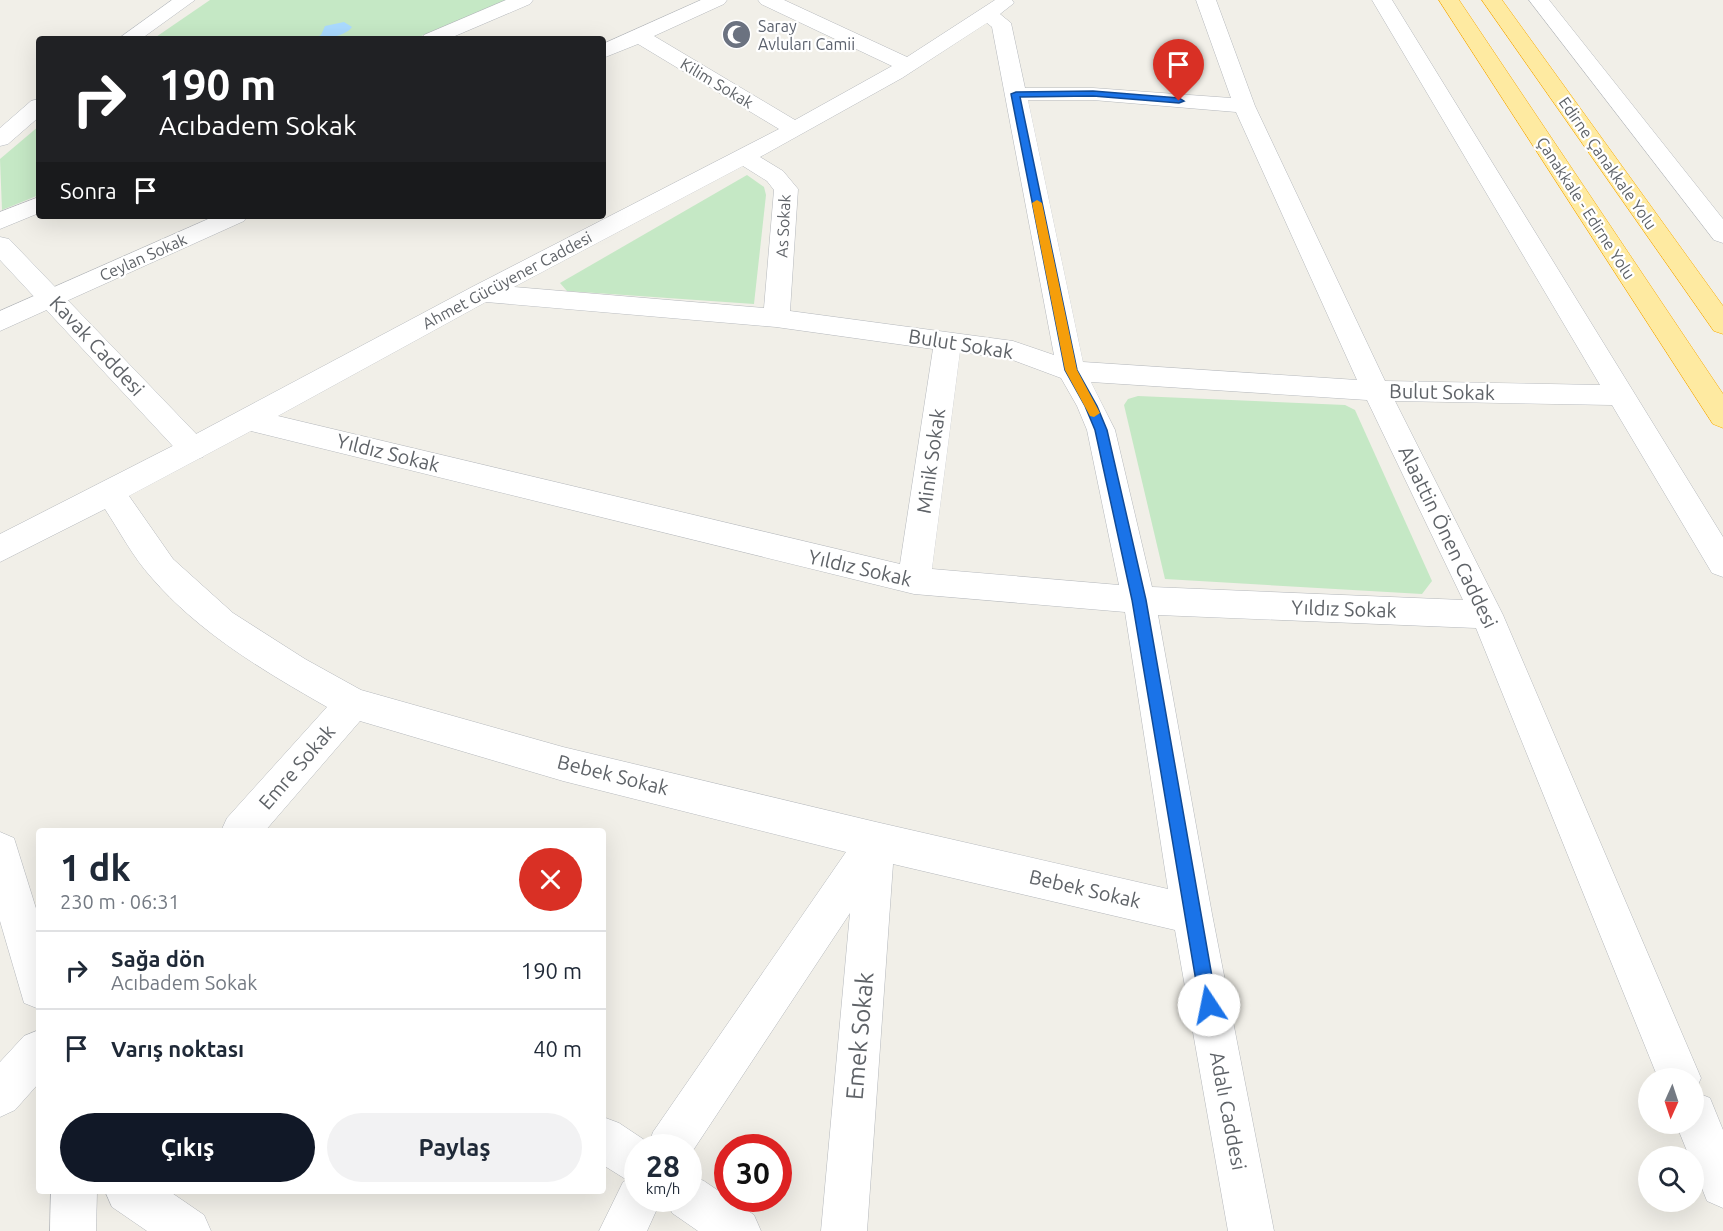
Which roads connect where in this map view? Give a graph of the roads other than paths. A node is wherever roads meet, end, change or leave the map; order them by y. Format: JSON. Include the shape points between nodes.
{"nodes":[{"id":1,"x":185,"y":0,"type":"edge"},
{"id":2,"x":523,"y":0,"type":"edge"},
{"id":3,"x":717,"y":0,"type":"edge"},
{"id":4,"x":768,"y":0,"type":"edge"},
{"id":5,"x":1206,"y":0,"type":"edge"},
{"id":6,"x":1382,"y":0,"type":"edge"},
{"id":7,"x":1449,"y":0,"type":"edge"},
{"id":8,"x":1492,"y":0,"type":"edge"},
{"id":9,"x":1539,"y":0,"type":"edge"},
{"id":10,"x":998,"y":7,"type":"edge"},
{"id":11,"x":132,"y":36,"type":"edge"},
{"id":12,"x":438,"y":36,"type":"edge"},
{"id":13,"x":639,"y":36,"type":"junction"},
{"id":14,"x":606,"y":51,"type":"edge"},
{"id":15,"x":907,"y":65,"type":"junction"},
{"id":16,"x":1016,"y":94,"type":"junction"},
{"id":17,"x":1244,"y":106,"type":"junction"},
{"id":18,"x":36,"y":109,"type":"edge"},
{"id":19,"x":794,"y":129,"type":"junction"},
{"id":20,"x":0,"y":139,"type":"edge"},
{"id":21,"x":742,"y":156,"type":"junction"},
{"id":22,"x":36,"y":205,"type":"edge"},
{"id":23,"x":228,"y":219,"type":"edge"},
{"id":24,"x":0,"y":221,"type":"edge"},
{"id":25,"x":1723,"y":235,"type":"edge"},
{"id":26,"x":0,"y":244,"type":"edge"},
{"id":27,"x":481,"y":293,"type":"junction"},
{"id":28,"x":52,"y":298,"type":"junction"},
{"id":29,"x":776,"y":318,"type":"junction"},
{"id":30,"x":0,"y":322,"type":"edge"},
{"id":31,"x":1723,"y":325,"type":"edge"},
{"id":32,"x":948,"y":341,"type":"junction"},
{"id":33,"x":1071,"y":370,"type":"junction"},
{"id":34,"x":1376,"y":391,"type":"junction"},
{"id":35,"x":1619,"y":395,"type":"junction"},
{"id":36,"x":1723,"y":417,"type":"edge"},
{"id":37,"x":249,"y":420,"type":"junction"},
{"id":38,"x":193,"y":449,"type":"junction"},
{"id":39,"x":110,"y":493,"type":"junction"},
{"id":40,"x":0,"y":549,"type":"edge"},
{"id":41,"x":1723,"y":564,"type":"edge"},
{"id":42,"x":914,"y":581,"type":"junction"},
{"id":43,"x":1139,"y":600,"type":"junction"},
{"id":44,"x":1487,"y":615,"type":"junction"},
{"id":45,"x":353,"y":703,"type":"junction"},
{"id":46,"x":243,"y":828,"type":"edge"},
{"id":47,"x":876,"y":841,"type":"junction"},
{"id":48,"x":0,"y":851,"type":"edge"},
{"id":49,"x":1192,"y":914,"type":"junction"},
{"id":50,"x":36,"y":977,"type":"edge"},
{"id":51,"x":36,"y":1054,"type":"edge"},
{"id":52,"x":1675,"y":1068,"type":"edge"},
{"id":53,"x":0,"y":1095,"type":"edge"},
{"id":54,"x":678,"y":1134,"type":"edge"},
{"id":55,"x":1702,"y":1134,"type":"edge"},
{"id":56,"x":606,"y":1141,"type":"edge"},
{"id":57,"x":624,"y":1153,"type":"edge"},
{"id":58,"x":1723,"y":1185,"type":"edge"},
{"id":59,"x":74,"y":1194,"type":"edge"},
{"id":60,"x":132,"y":1194,"type":"edge"},
{"id":61,"x":702,"y":1207,"type":"edge"},
{"id":62,"x":632,"y":1212,"type":"edge"},
{"id":63,"x":74,"y":1231,"type":"edge"},
{"id":64,"x":188,"y":1231,"type":"edge"},
{"id":65,"x":622,"y":1231,"type":"edge"},
{"id":66,"x":738,"y":1231,"type":"edge"},
{"id":67,"x":844,"y":1231,"type":"edge"},
{"id":68,"x":1251,"y":1231,"type":"edge"}],
"edges":[{"from":1,"to":11,"type":"street"},
{"from":2,"to":12,"type":"street"},
{"from":3,"to":13,"type":"street"},
{"from":4,"to":15,"type":"street"},
{"from":5,"to":17,"type":"street","name":"Alaattin Önen Caddesi"},
{"from":6,"to":35,"type":"street"},
{"from":7,"to":36,"type":"highway","name":"Çanakkale - Edirne Yolu"},
{"from":8,"to":31,"type":"highway","name":"Edirne Çanakkale Yolu"},
{"from":9,"to":25,"type":"street"},
{"from":10,"to":15,"type":"street","name":"Ahmet Gücüyener Caddesi"},
{"from":10,"to":16,"type":"street","name":"Adalı Caddesi"},
{"from":13,"to":14,"type":"street"},
{"from":13,"to":19,"type":"street","name":"Kilim Sokak"},
{"from":15,"to":19,"type":"street","name":"Ahmet Gücüyener Caddesi"},
{"from":16,"to":17,"type":"street","via":[[1093,94]]},
{"from":16,"to":33,"type":"street","name":"Adalı Caddesi"},
{"from":17,"to":34,"type":"street","name":"Alaattin Önen Caddesi"},
{"from":18,"to":20,"type":"street"},
{"from":19,"to":21,"type":"street","name":"Ahmet Gücüyener Caddesi"},
{"from":21,"to":27,"type":"street","name":"Ahmet Gücüyener Caddesi"},
{"from":21,"to":29,"type":"street","name":"As Sokak","via":[[775,176],[786,189]]},
{"from":22,"to":24,"type":"street"},
{"from":23,"to":28,"type":"street","name":"Ceylan Sokak"},
{"from":26,"to":28,"type":"street","name":"Kavak Caddesi"},
{"from":27,"to":29,"type":"street","name":"Bulut Sokak"},
{"from":27,"to":37,"type":"street","name":"Ahmet Gücüyener Caddesi"},
{"from":28,"to":30,"type":"street","name":"Ceylan Sokak"},
{"from":28,"to":38,"type":"street","name":"Kavak Caddesi"},
{"from":29,"to":32,"type":"street","name":"Bulut Sokak"},
{"from":32,"to":33,"type":"street","name":"Bulut Sokak","via":[[1012,351]]},
{"from":32,"to":42,"type":"street","name":"Minik Sokak"},
{"from":33,"to":34,"type":"street","name":"Bulut Sokak"},
{"from":33,"to":43,"type":"street","name":"Adalı Caddesi","via":[[1101,430]]},
{"from":34,"to":35,"type":"street","name":"Bulut Sokak"},
{"from":34,"to":44,"type":"street","name":"Alaattin Önen Caddesi"},
{"from":35,"to":41,"type":"street"},
{"from":37,"to":38,"type":"street","name":"Ahmet Gücüyener Caddesi"},
{"from":37,"to":42,"type":"street","name":"Yıldız Sokak"},
{"from":38,"to":39,"type":"street","name":"Ahmet Gücüyener Caddesi"},
{"from":39,"to":40,"type":"street","name":"Ahmet Gücüyener Caddesi"},
{"from":39,"to":45,"type":"street","name":"Bebek Sokak","via":[[162,568],[221,623]]},
{"from":42,"to":43,"type":"street","name":"Yıldız Sokak"},
{"from":43,"to":44,"type":"street","name":"Yıldız Sokak"},
{"from":43,"to":49,"type":"street","name":"Adalı Caddesi"},
{"from":44,"to":52,"type":"street","name":"Alaattin Önen Caddesi"},
{"from":45,"to":46,"type":"street","name":"Emre Sokak"},
{"from":45,"to":47,"type":"street","name":"Bebek Sokak","via":[[563,764]]},
{"from":47,"to":49,"type":"street","name":"Bebek Sokak"},
{"from":47,"to":54,"type":"street"},
{"from":47,"to":67,"type":"street","name":"Emek Sokak"},
{"from":48,"to":50,"type":"street"},
{"from":49,"to":68,"type":"street","name":"Adalı Caddesi"},
{"from":51,"to":53,"type":"street"},
{"from":55,"to":58,"type":"street"},
{"from":56,"to":57,"type":"street"},
{"from":59,"to":63,"type":"street"},
{"from":60,"to":64,"type":"street"},
{"from":61,"to":66,"type":"street"},
{"from":62,"to":65,"type":"street"}]}
